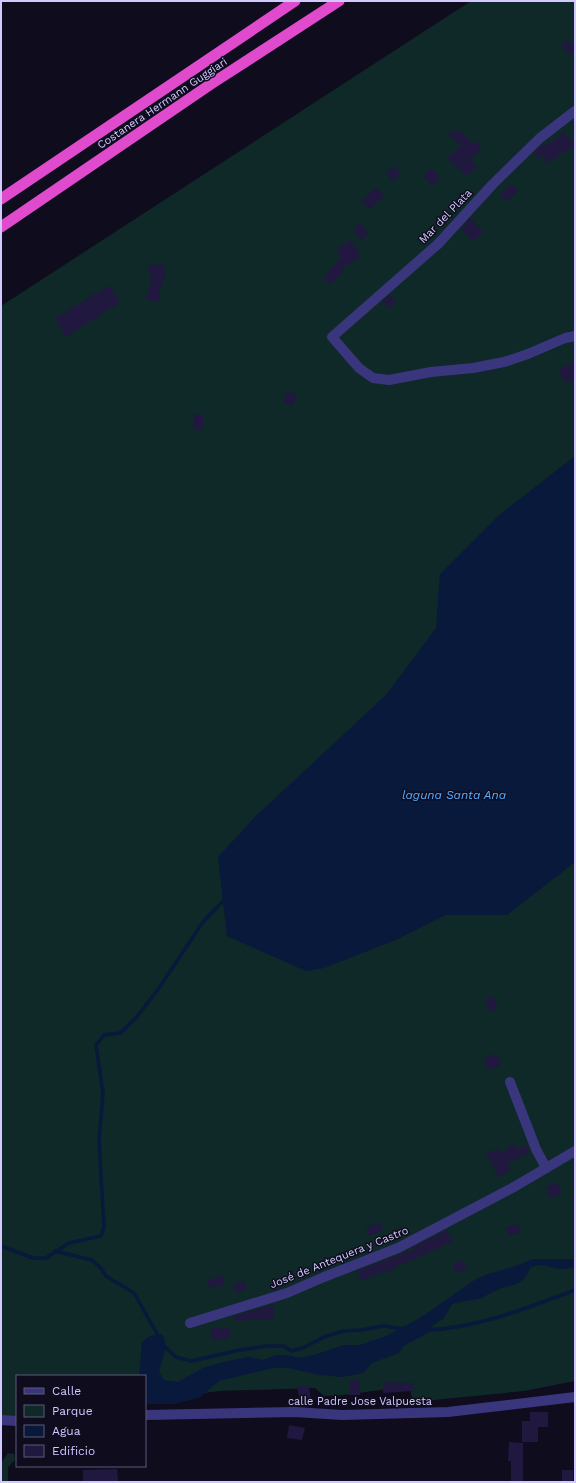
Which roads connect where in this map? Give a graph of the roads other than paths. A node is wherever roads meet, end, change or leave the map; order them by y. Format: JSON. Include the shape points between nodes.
{"nodes":[{"id":1,"x":295,"y":1,"type":"edge"},
{"id":2,"x":339,"y":1,"type":"edge"},
{"id":3,"x":575,"y":111,"type":"edge"},
{"id":4,"x":1,"y":199,"type":"edge"},
{"id":5,"x":1,"y":228,"type":"edge"},
{"id":6,"x":575,"y":336,"type":"edge"},
{"id":7,"x":510,"y":1082,"type":"dead end"},
{"id":8,"x":575,"y":1151,"type":"edge"},
{"id":9,"x":546,"y":1168,"type":"junction"},
{"id":10,"x":190,"y":1323,"type":"dead end"},
{"id":11,"x":575,"y":1397,"type":"edge"},
{"id":12,"x":146,"y":1415,"type":"edge"},
{"id":13,"x":1,"y":1420,"type":"edge"},
{"id":14,"x":16,"y":1421,"type":"edge"}],
"edges":[{"from":1,"to":4,"type":"highway","name":"Costanera Hermann Guggiari"},
{"from":2,"to":5,"type":"highway","name":"Costanera Hermann Guggiari","via":[[211,84]]},
{"from":3,"to":6,"type":"street","name":"Mar del Plata","via":[[540,138],[438,244],[332,337],[359,368],[373,378],[389,380],[504,362]]},
{"from":7,"to":9,"type":"street"},
{"from":8,"to":9,"type":"street","name":"José de Antequera y Castro"},
{"from":9,"to":10,"type":"street","name":"José de Antequera y Castro","via":[[398,1248],[287,1293]]},
{"from":11,"to":12,"type":"street","name":"calle Padre Jose Valpuesta","via":[[448,1412]]},
{"from":13,"to":14,"type":"street"}]}
